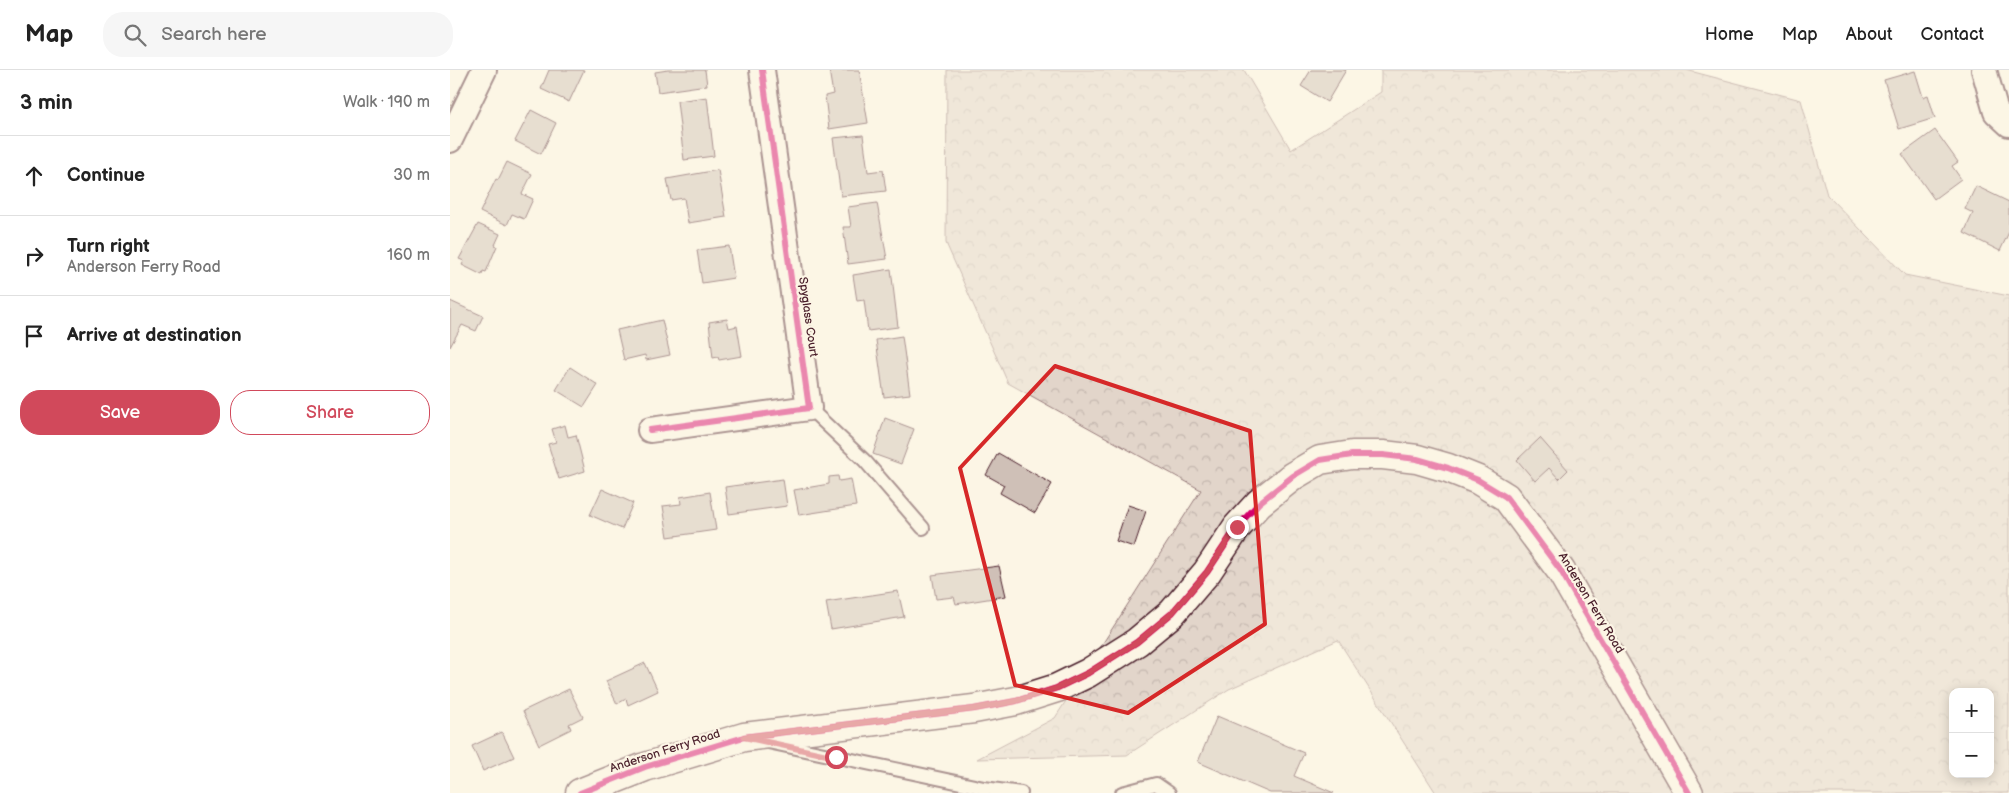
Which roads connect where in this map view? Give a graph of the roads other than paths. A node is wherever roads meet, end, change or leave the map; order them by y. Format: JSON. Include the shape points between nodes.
{"nodes":[{"id":1,"x":484,"y":70,"type":"edge"},
{"id":2,"x":762,"y":70,"type":"edge"},
{"id":3,"x":1984,"y":70,"type":"edge"},
{"id":4,"x":2009,"y":124,"type":"edge"},
{"id":5,"x":450,"y":140,"type":"edge"},
{"id":6,"x":809,"y":408,"type":"junction"},
{"id":7,"x":650,"y":430,"type":"dead end"},
{"id":8,"x":924,"y":528,"type":"dead end"},
{"id":9,"x":744,"y":737,"type":"junction"},
{"id":10,"x":580,"y":793,"type":"edge"},
{"id":11,"x":1021,"y":793,"type":"edge"},
{"id":12,"x":1122,"y":793,"type":"edge"},
{"id":13,"x":1169,"y":793,"type":"edge"},
{"id":14,"x":1690,"y":793,"type":"edge"}],
"edges":[{"from":1,"to":5,"type":"street"},
{"from":2,"to":6,"type":"street","name":"Spyglass Court"},
{"from":3,"to":4,"type":"street","via":[[1996,112]]},
{"from":6,"to":7,"type":"street"},
{"from":6,"to":8,"type":"lane","via":[[865,461]]},
{"from":9,"to":10,"type":"street","name":"Anderson Ferry Road","via":[[645,767]]},
{"from":9,"to":11,"type":"lane"},
{"from":9,"to":14,"type":"street","name":"Anderson Ferry Road","via":[[974,709],[1016,701],[1057,688],[1137,642],[1172,613],[1207,572],[1237,527],[1292,476],[1320,460],[1383,455],[1417,459],[1448,468],[1478,480],[1506,497],[1560,571]]},
{"from":12,"to":13,"type":"lane","via":[[1156,784]]}]}
